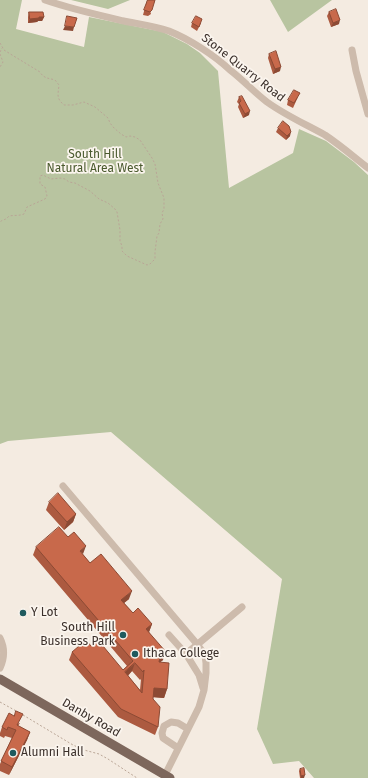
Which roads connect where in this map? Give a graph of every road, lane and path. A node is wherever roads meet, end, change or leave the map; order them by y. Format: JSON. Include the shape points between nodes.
{"nodes":[{"id":1,"x":45,"y":0,"type":"edge"},
{"id":2,"x":0,"y":44,"type":"edge"},
{"id":3,"x":2,"y":47,"type":"junction"},
{"id":4,"x":352,"y":50,"type":"dead end"},
{"id":5,"x":0,"y":53,"type":"edge"},
{"id":6,"x":0,"y":67,"type":"edge"},
{"id":7,"x":368,"y":114,"type":"edge"},
{"id":8,"x":368,"y":168,"type":"edge"},
{"id":9,"x":0,"y":222,"type":"edge"},
{"id":10,"x":62,"y":486,"type":"dead end"},
{"id":11,"x":242,"y":607,"type":"dead end"},
{"id":12,"x":169,"y":635,"type":"dead end"},
{"id":13,"x":0,"y":638,"type":"edge"},
{"id":14,"x":197,"y":644,"type":"junction"},
{"id":15,"x":186,"y":654,"type":"junction"},
{"id":16,"x":0,"y":668,"type":"edge"},
{"id":17,"x":0,"y":681,"type":"edge"},
{"id":18,"x":204,"y":690,"type":"junction"},
{"id":19,"x":0,"y":702,"type":"edge"},
{"id":20,"x":17,"y":712,"type":"edge"},
{"id":21,"x":23,"y":715,"type":"edge"},
{"id":22,"x":188,"y":729,"type":"junction"},
{"id":23,"x":178,"y":748,"type":"junction"},
{"id":24,"x":168,"y":776,"type":"edge"},
{"id":25,"x":137,"y":778,"type":"edge"}],
"edges":[{"from":1,"to":8,"type":"street","name":"Stone Quarry Road","via":[[154,27],[182,37],[229,68],[272,105],[331,139]]},
{"from":2,"to":3,"type":"path"},
{"from":3,"to":5,"type":"path"},
{"from":3,"to":9,"type":"path","via":[[45,78],[55,80],[59,85],[58,98],[64,106],[84,102],[89,104],[108,118],[121,134],[140,140],[155,164],[164,198],[164,209],[154,252],[155,259],[150,264],[139,262],[122,251],[115,209],[90,191],[64,179],[40,176],[40,184],[46,191],[45,199],[27,207],[24,214],[9,216]]},
{"from":4,"to":7,"type":"street"},
{"from":5,"to":6,"type":"path","via":[[3,62]]},
{"from":10,"to":14,"type":"street"},
{"from":11,"to":14,"type":"street"},
{"from":12,"to":15,"type":"street"},
{"from":13,"to":16,"type":"street","via":[[4,655]]},
{"from":14,"to":15,"type":"street"},
{"from":14,"to":18,"type":"street","via":[[205,655]]},
{"from":15,"to":18,"type":"street","via":[[199,675]]},
{"from":17,"to":24,"type":"main road","name":"Danby Road"},
{"from":18,"to":22,"type":"street"},
{"from":19,"to":20,"type":"path"},
{"from":21,"to":25,"type":"path","via":[[73,745],[104,756]]},
{"from":22,"to":23,"type":"street"},
{"from":22,"to":23,"type":"street","via":[[171,722],[164,726],[163,738]]},
{"from":23,"to":24,"type":"street"}]}
